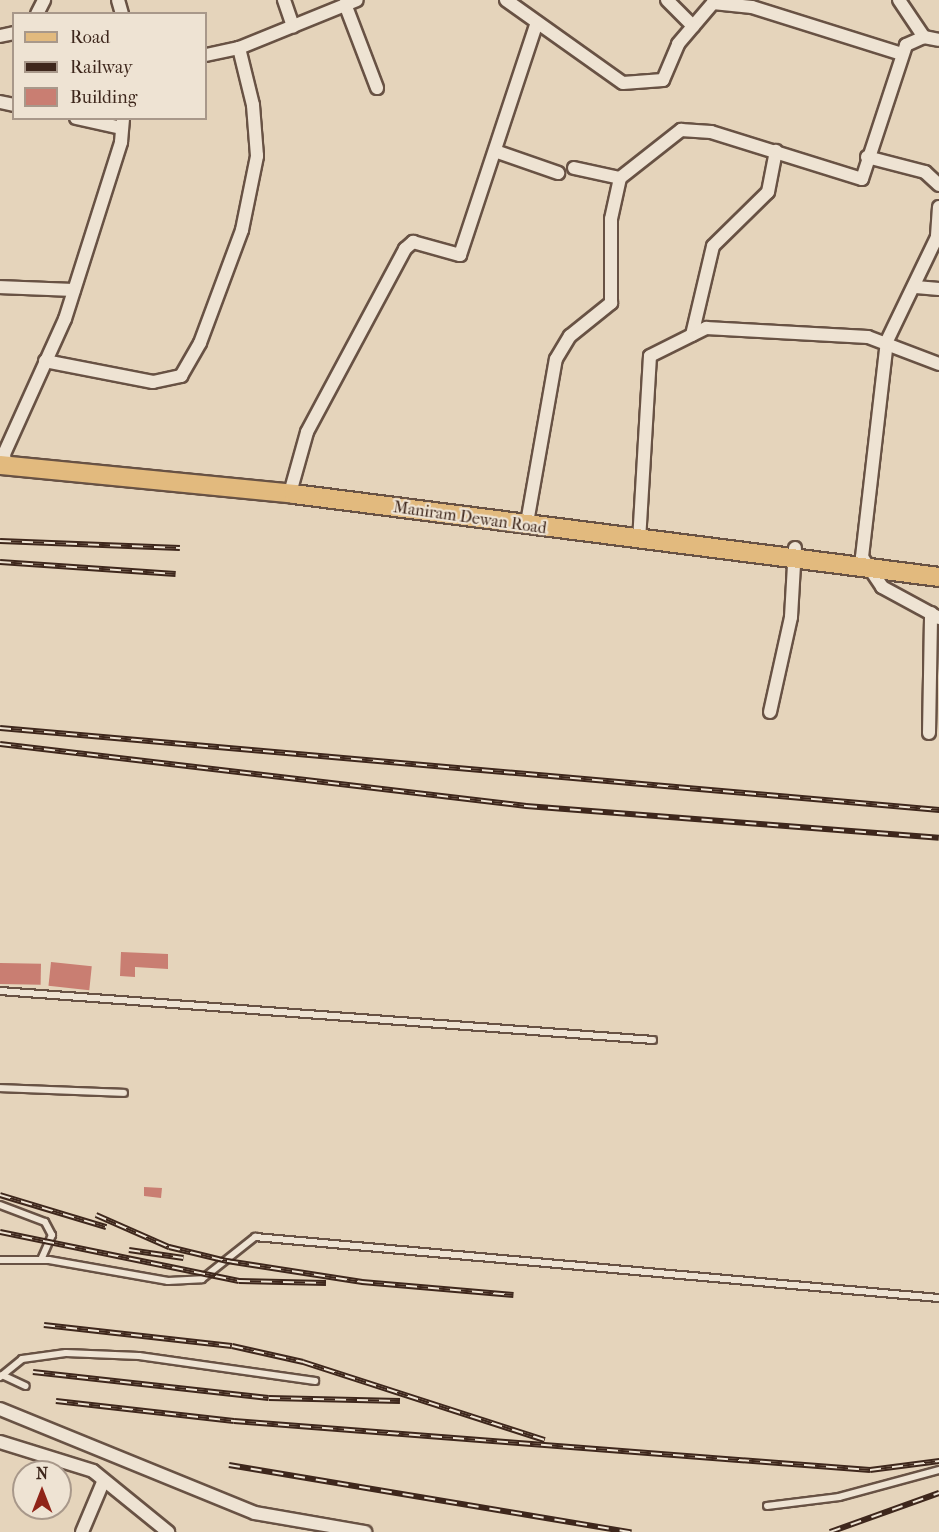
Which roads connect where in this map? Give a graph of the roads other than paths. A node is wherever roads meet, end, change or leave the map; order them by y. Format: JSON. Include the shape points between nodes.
{"nodes":[{"id":1,"x":284,"y":0,"type":"edge"},
{"id":2,"x":506,"y":0,"type":"edge"},
{"id":3,"x":668,"y":0,"type":"edge"},
{"id":4,"x":898,"y":0,"type":"edge"},
{"id":5,"x":351,"y":2,"type":"edge"},
{"id":6,"x":537,"y":22,"type":"junction"},
{"id":7,"x":293,"y":26,"type":"junction"},
{"id":8,"x":693,"y":26,"type":"junction"},
{"id":9,"x":924,"y":37,"type":"junction"},
{"id":10,"x":939,"y":40,"type":"edge"},
{"id":11,"x":239,"y":48,"type":"junction"},
{"id":12,"x":902,"y":54,"type":"junction"},
{"id":13,"x":207,"y":55,"type":"edge"},
{"id":14,"x":377,"y":88,"type":"dead end"},
{"id":15,"x":94,"y":120,"type":"edge"},
{"id":16,"x":122,"y":123,"type":"edge"},
{"id":17,"x":495,"y":151,"type":"junction"},
{"id":18,"x":776,"y":151,"type":"junction"},
{"id":19,"x":867,"y":157,"type":"junction"},
{"id":20,"x":574,"y":168,"type":"dead end"},
{"id":21,"x":558,"y":173,"type":"dead end"},
{"id":22,"x":620,"y":178,"type":"junction"},
{"id":23,"x":939,"y":185,"type":"edge"},
{"id":24,"x":939,"y":207,"type":"edge"},
{"id":25,"x":0,"y":286,"type":"edge"},
{"id":26,"x":916,"y":287,"type":"junction"},
{"id":27,"x":74,"y":290,"type":"junction"},
{"id":28,"x":939,"y":290,"type":"edge"},
{"id":29,"x":692,"y":335,"type":"junction"},
{"id":30,"x":888,"y":341,"type":"junction"},
{"id":31,"x":45,"y":361,"type":"junction"},
{"id":32,"x":939,"y":364,"type":"edge"},
{"id":33,"x":2,"y":460,"type":"edge"},
{"id":34,"x":292,"y":488,"type":"junction"},
{"id":35,"x":384,"y":500,"type":"junction"},
{"id":36,"x":528,"y":517,"type":"junction"},
{"id":37,"x":639,"y":535,"type":"junction"},
{"id":38,"x":794,"y":553,"type":"junction"},
{"id":39,"x":866,"y":563,"type":"junction"},
{"id":40,"x":939,"y":566,"type":"edge"},
{"id":41,"x":939,"y":577,"type":"edge"},
{"id":42,"x":935,"y":615,"type":"edge"},
{"id":43,"x":770,"y":712,"type":"dead end"},
{"id":44,"x":929,"y":733,"type":"dead end"},
{"id":45,"x":0,"y":991,"type":"edge"},
{"id":46,"x":653,"y":1040,"type":"dead end"},
{"id":47,"x":0,"y":1088,"type":"edge"},
{"id":48,"x":124,"y":1093,"type":"dead end"},
{"id":49,"x":0,"y":1205,"type":"edge"},
{"id":50,"x":0,"y":1260,"type":"edge"},
{"id":51,"x":41,"y":1260,"type":"junction"},
{"id":52,"x":939,"y":1298,"type":"edge"},
{"id":53,"x":1,"y":1376,"type":"edge"},
{"id":54,"x":315,"y":1381,"type":"dead end"},
{"id":55,"x":26,"y":1386,"type":"dead end"},
{"id":56,"x":0,"y":1409,"type":"edge"},
{"id":57,"x":0,"y":1442,"type":"edge"},
{"id":58,"x":939,"y":1470,"type":"edge"},
{"id":59,"x":104,"y":1480,"type":"junction"},
{"id":60,"x":766,"y":1506,"type":"dead end"},
{"id":61,"x":82,"y":1532,"type":"edge"},
{"id":62,"x":168,"y":1532,"type":"edge"},
{"id":63,"x":365,"y":1532,"type":"edge"}],
"edges":[{"from":1,"to":7,"type":"street"},
{"from":2,"to":6,"type":"street"},
{"from":3,"to":8,"type":"street"},
{"from":4,"to":9,"type":"street"},
{"from":5,"to":7,"type":"street"},
{"from":5,"to":14,"type":"street"},
{"from":6,"to":8,"type":"street","via":[[623,83],[663,80],[678,44]]},
{"from":6,"to":17,"type":"street"},
{"from":7,"to":11,"type":"street"},
{"from":8,"to":12,"type":"street","via":[[713,3],[752,6]]},
{"from":9,"to":10,"type":"street"},
{"from":9,"to":12,"type":"street","via":[[906,45]]},
{"from":11,"to":13,"type":"street"},
{"from":11,"to":31,"type":"street","via":[[253,105],[257,156],[242,230],[200,343],[181,376],[153,382]]},
{"from":12,"to":19,"type":"street"},
{"from":15,"to":16,"type":"street"},
{"from":16,"to":27,"type":"street"},
{"from":17,"to":21,"type":"street"},
{"from":17,"to":34,"type":"street","via":[[460,255],[413,242],[405,249],[307,432]]},
{"from":18,"to":19,"type":"street","via":[[862,179]]},
{"from":18,"to":22,"type":"street","via":[[711,132],[681,130]]},
{"from":18,"to":29,"type":"street","via":[[768,192],[713,246]]},
{"from":19,"to":23,"type":"street","via":[[925,172]]},
{"from":20,"to":22,"type":"street"},
{"from":22,"to":36,"type":"street","via":[[611,219],[611,303],[570,336],[556,359]]},
{"from":24,"to":26,"type":"street","via":[[937,237]]},
{"from":25,"to":27,"type":"street"},
{"from":26,"to":28,"type":"street"},
{"from":26,"to":30,"type":"street"},
{"from":27,"to":31,"type":"street"},
{"from":29,"to":30,"type":"street","via":[[706,328],[811,331]]},
{"from":29,"to":37,"type":"street","via":[[650,356]]},
{"from":30,"to":32,"type":"street"},
{"from":30,"to":39,"type":"street"},
{"from":31,"to":33,"type":"street"},
{"from":33,"to":34,"type":"main road","name":"Maniram Dewan Road"},
{"from":34,"to":35,"type":"main road","name":"Maniram Dewan Road"},
{"from":35,"to":36,"type":"main road","name":"Maniram Dewan Road"},
{"from":35,"to":37,"type":"main road","name":"Maniram Dewan Road"},
{"from":36,"to":37,"type":"main road","name":"Maniram Dewan Road"},
{"from":37,"to":38,"type":"main road","name":"Maniram Dewan Road"},
{"from":38,"to":39,"type":"main road","name":"Maniram Dewan Road"},
{"from":38,"to":43,"type":"street","via":[[790,617]]},
{"from":39,"to":40,"type":"main road","name":"Maniram Dewan Road"},
{"from":39,"to":41,"type":"main road","name":"Maniram Dewan Road"},
{"from":39,"to":42,"type":"street","via":[[882,587]]},
{"from":42,"to":44,"type":"street"},
{"from":45,"to":46,"type":"lane"},
{"from":47,"to":48,"type":"lane"},
{"from":49,"to":51,"type":"lane","via":[[45,1222],[52,1235]]},
{"from":50,"to":51,"type":"lane"},
{"from":51,"to":52,"type":"lane","via":[[168,1281],[202,1279],[255,1237]]},
{"from":53,"to":54,"type":"lane","via":[[22,1359],[66,1353],[139,1356]]},
{"from":53,"to":55,"type":"lane"},
{"from":56,"to":63,"type":"street","via":[[255,1513]]},
{"from":57,"to":59,"type":"street"},
{"from":58,"to":60,"type":"lane","via":[[839,1497]]},
{"from":59,"to":61,"type":"street"},
{"from":59,"to":62,"type":"street"}]}
